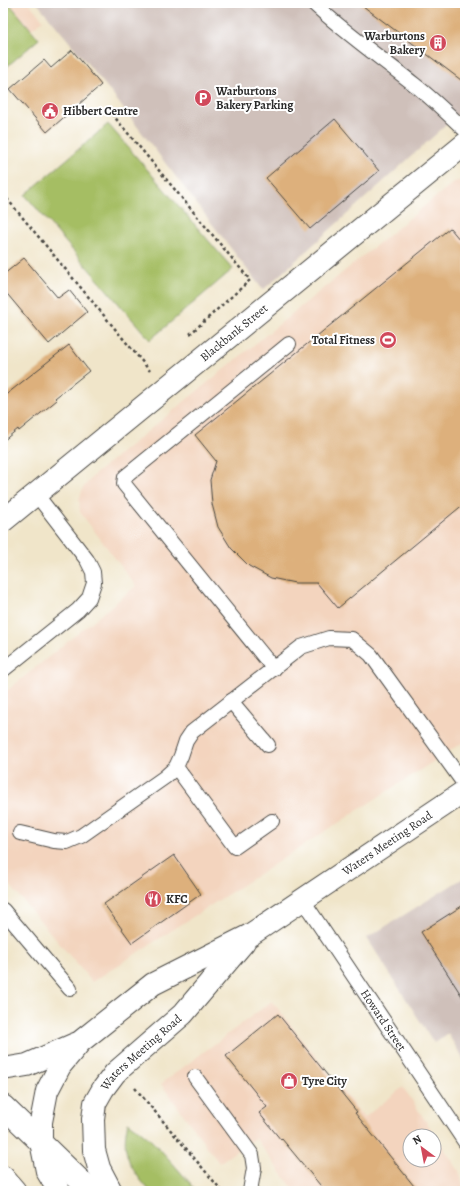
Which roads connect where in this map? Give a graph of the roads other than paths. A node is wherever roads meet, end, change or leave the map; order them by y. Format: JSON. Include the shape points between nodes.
{"nodes":[{"id":1,"x":313,"y":3,"type":"edge"},
{"id":2,"x":465,"y":130,"type":"edge"},
{"id":3,"x":465,"y":144,"type":"edge"},
{"id":4,"x":289,"y":344,"type":"dead end"},
{"id":5,"x":36,"y":494,"type":"junction"},
{"id":6,"x":3,"y":520,"type":"edge"},
{"id":7,"x":274,"y":668,"type":"junction"},
{"id":8,"x":3,"y":670,"type":"edge"},
{"id":9,"x":231,"y":701,"type":"junction"},
{"id":10,"x":268,"y":745,"type":"dead end"},
{"id":11,"x":176,"y":767,"type":"junction"},
{"id":12,"x":465,"y":785,"type":"edge"},
{"id":13,"x":465,"y":791,"type":"edge"},
{"id":14,"x":272,"y":822,"type":"dead end"},
{"id":15,"x":20,"y":833,"type":"dead end"},
{"id":16,"x":302,"y":899,"type":"junction"},
{"id":17,"x":6,"y":919,"type":"edge"},
{"id":18,"x":250,"y":935,"type":"junction"},
{"id":19,"x":70,"y":989,"type":"dead end"},
{"id":20,"x":80,"y":1042,"type":"junction"},
{"id":21,"x":3,"y":1069,"type":"edge"},
{"id":22,"x":195,"y":1077,"type":"dead end"},
{"id":23,"x":3,"y":1106,"type":"edge"},
{"id":24,"x":465,"y":1141,"type":"edge"},
{"id":25,"x":41,"y":1142,"type":"junction"},
{"id":26,"x":3,"y":1176,"type":"edge"},
{"id":27,"x":15,"y":1191,"type":"edge"},
{"id":28,"x":59,"y":1191,"type":"edge"},
{"id":29,"x":91,"y":1191,"type":"edge"},
{"id":30,"x":111,"y":1191,"type":"edge"},
{"id":31,"x":250,"y":1191,"type":"edge"}],
"edges":[{"from":1,"to":2,"type":"lane","via":[[416,86]]},
{"from":3,"to":5,"type":"main road","name":"Blackbank Street"},
{"from":4,"to":7,"type":"lane","via":[[125,477],[124,481]]},
{"from":5,"to":6,"type":"main road","name":"Blackbank Street"},
{"from":5,"to":8,"type":"lane","via":[[87,560],[93,572],[94,583],[89,598],[78,610]]},
{"from":7,"to":9,"type":"lane"},
{"from":7,"to":12,"type":"lane","via":[[301,647],[329,638],[352,639],[371,655]]},
{"from":9,"to":10,"type":"lane"},
{"from":9,"to":11,"type":"lane","via":[[192,732]]},
{"from":11,"to":14,"type":"lane","via":[[235,847]]},
{"from":11,"to":15,"type":"lane","via":[[81,836],[67,842]]},
{"from":13,"to":16,"type":"main road","name":"Waters Meeting Road"},
{"from":16,"to":18,"type":"main road","name":"Waters Meeting Road"},
{"from":16,"to":24,"type":"lane","name":"Howard Street"},
{"from":17,"to":19,"type":"lane"},
{"from":18,"to":20,"type":"main road","name":"Waters Meeting Road","via":[[153,984]]},
{"from":18,"to":30,"type":"main road","name":"Waters Meeting Road","via":[[183,1014],[115,1073],[95,1103],[94,1150],[99,1168]]},
{"from":20,"to":21,"type":"main road","via":[[27,1065]]},
{"from":20,"to":25,"type":"main road","name":"Waters Meeting Road","via":[[60,1066],[47,1091],[40,1122]]},
{"from":22,"to":31,"type":"lane","via":[[252,1155],[254,1168]]},
{"from":23,"to":25,"type":"main road"},
{"from":25,"to":28,"type":"main road","name":"Waters Meeting Road","via":[[47,1171]]},
{"from":25,"to":29,"type":"main road"},
{"from":26,"to":27,"type":"main road"}]}
